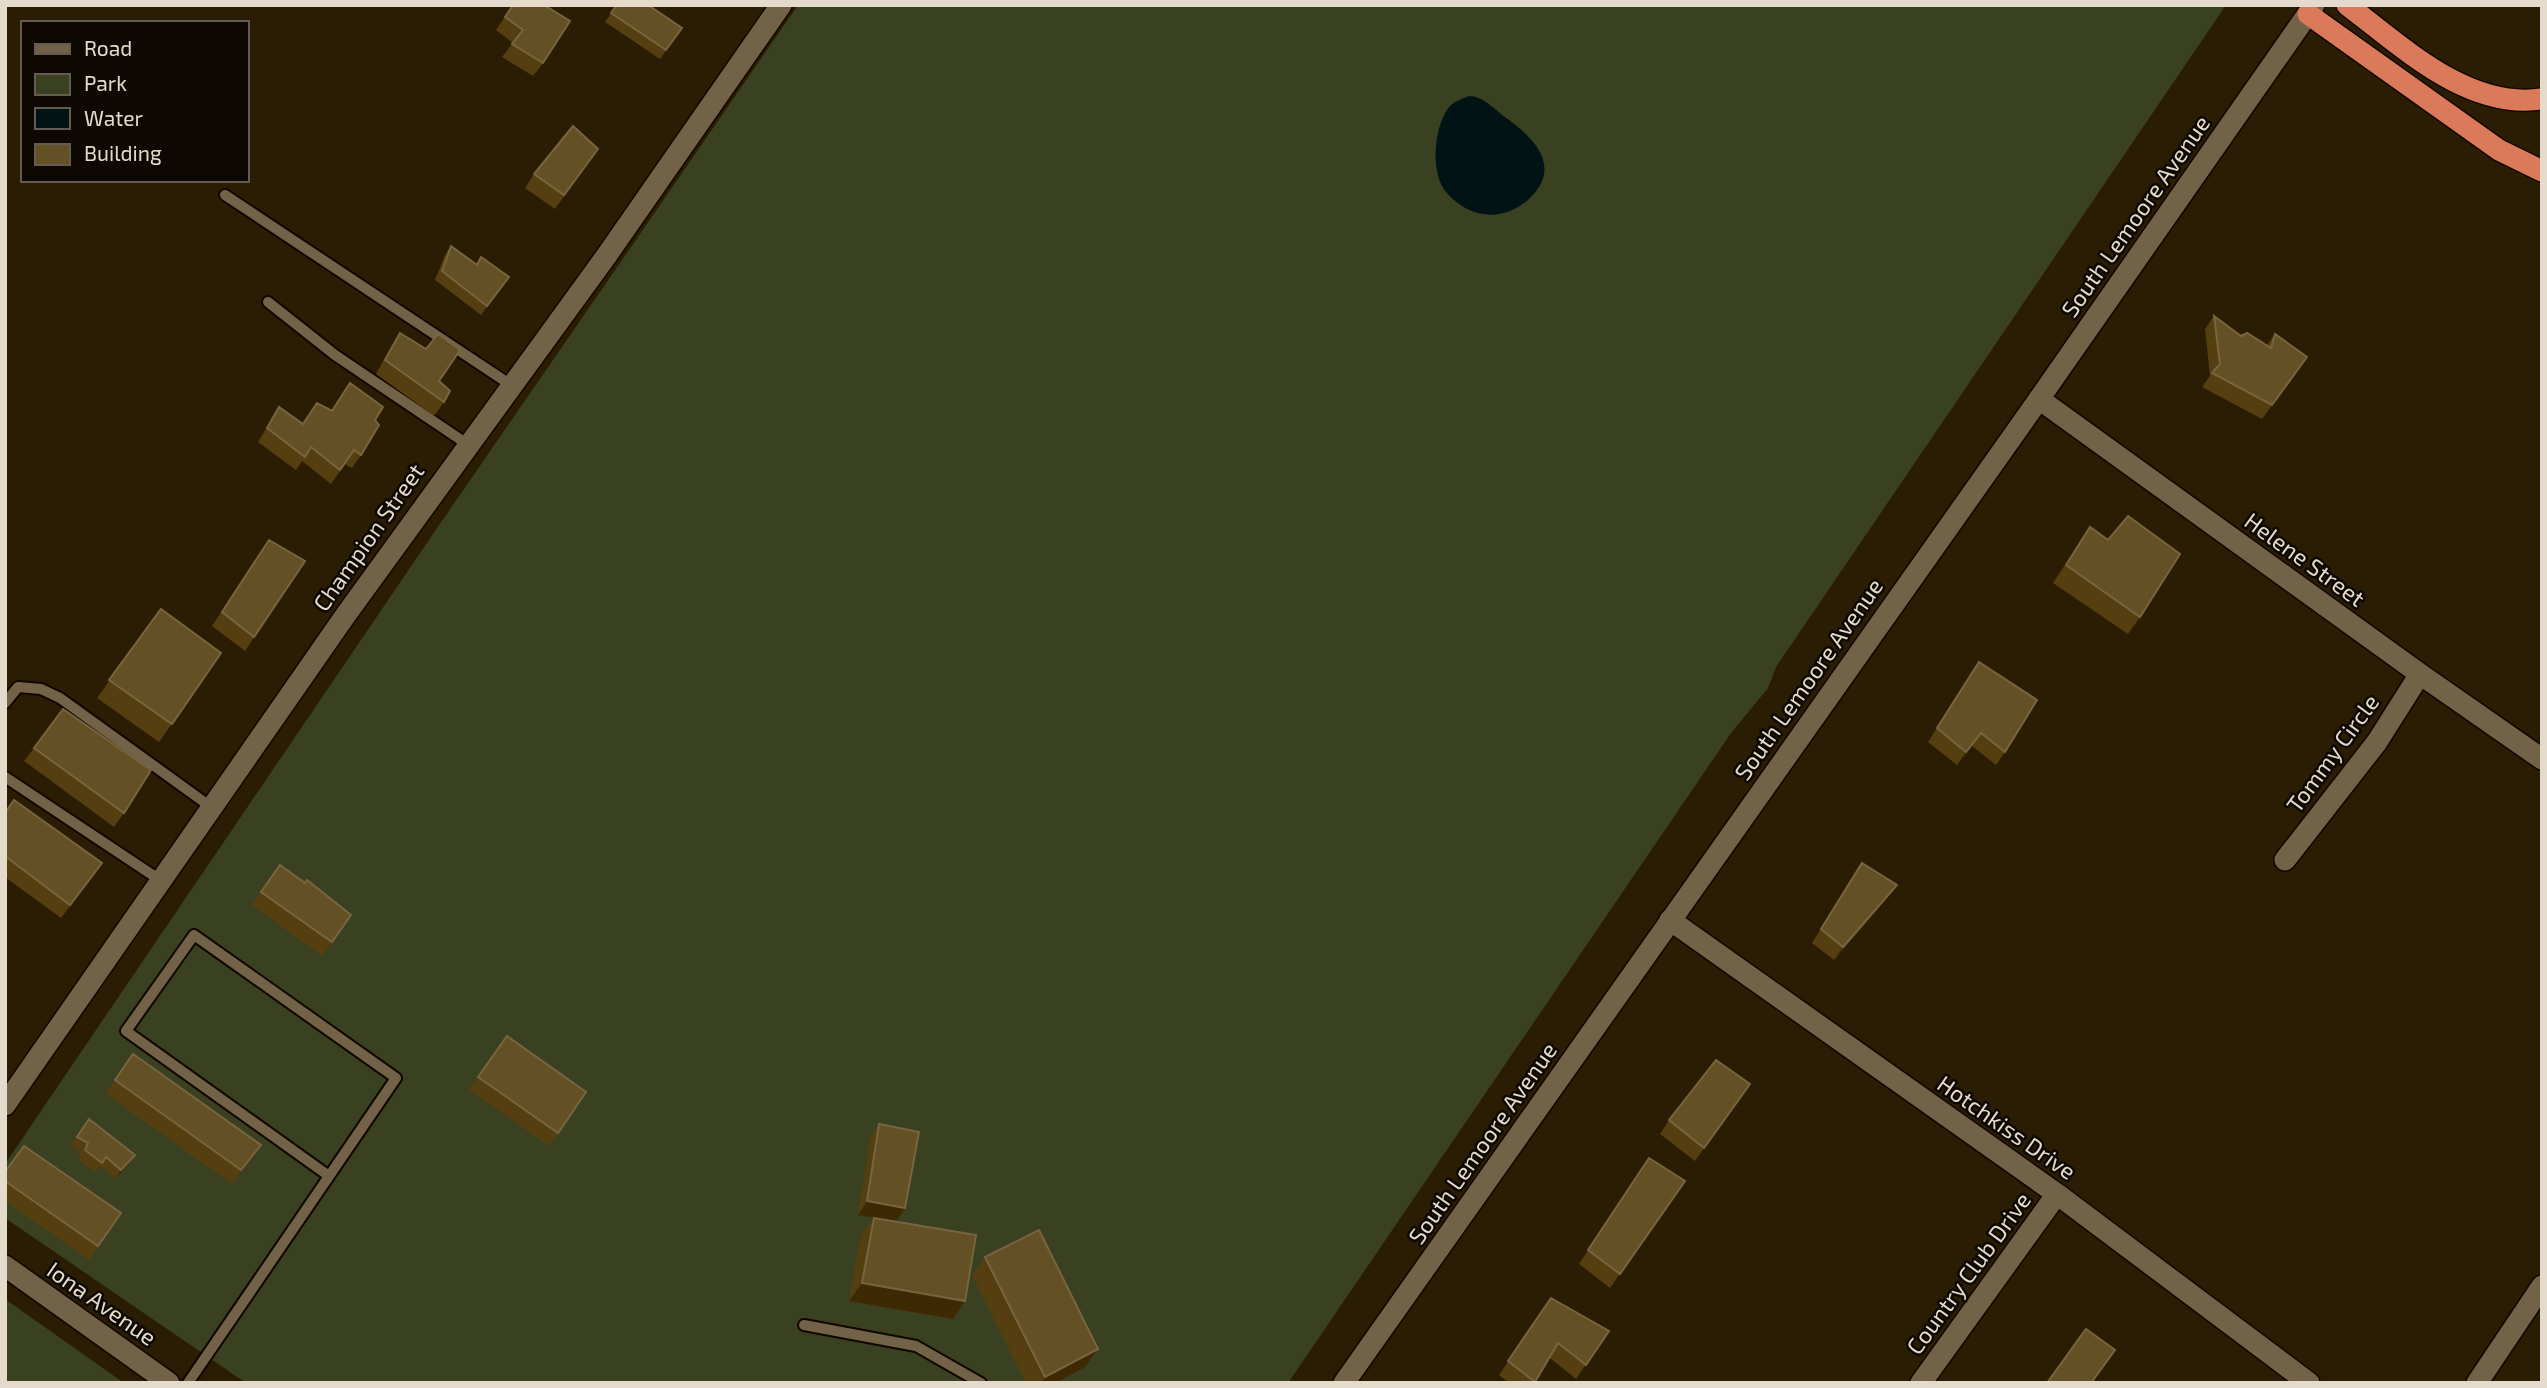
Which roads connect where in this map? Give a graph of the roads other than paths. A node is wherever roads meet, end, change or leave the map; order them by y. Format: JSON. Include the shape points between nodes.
{"nodes":[{"id":1,"x":781,"y":5,"type":"edge"},
{"id":2,"x":2347,"y":5,"type":"edge"},
{"id":3,"x":2311,"y":10,"type":"edge"},
{"id":4,"x":2542,"y":99,"type":"edge"},
{"id":5,"x":2542,"y":171,"type":"edge"},
{"id":6,"x":225,"y":195,"type":"dead end"},
{"id":7,"x":268,"y":302,"type":"dead end"},
{"id":8,"x":511,"y":385,"type":"junction"},
{"id":9,"x":2039,"y":398,"type":"junction"},
{"id":10,"x":467,"y":444,"type":"junction"},
{"id":11,"x":2420,"y":674,"type":"junction"},
{"id":12,"x":5,"y":703,"type":"edge"},
{"id":13,"x":2542,"y":759,"type":"edge"},
{"id":14,"x":5,"y":778,"type":"edge"},
{"id":15,"x":211,"y":807,"type":"junction"},
{"id":16,"x":2285,"y":860,"type":"dead end"},
{"id":17,"x":160,"y":880,"type":"junction"},
{"id":18,"x":1670,"y":920,"type":"junction"},
{"id":19,"x":5,"y":1105,"type":"edge"},
{"id":20,"x":329,"y":1176,"type":"junction"},
{"id":21,"x":2057,"y":1194,"type":"junction"},
{"id":22,"x":5,"y":1266,"type":"edge"},
{"id":23,"x":2542,"y":1286,"type":"edge"},
{"id":24,"x":804,"y":1325,"type":"dead end"},
{"id":25,"x":169,"y":1383,"type":"edge"},
{"id":26,"x":187,"y":1383,"type":"edge"},
{"id":27,"x":981,"y":1383,"type":"edge"},
{"id":28,"x":1344,"y":1383,"type":"edge"},
{"id":29,"x":1921,"y":1383,"type":"edge"},
{"id":30,"x":2309,"y":1383,"type":"edge"},
{"id":31,"x":2477,"y":1383,"type":"edge"}],
"edges":[{"from":1,"to":8,"type":"street","name":"Champion Street"},
{"from":2,"to":4,"type":"highway","via":[[2440,73],[2466,86],[2512,101]]},
{"from":3,"to":5,"type":"highway","via":[[2499,150]]},
{"from":3,"to":9,"type":"street","name":"South Lemoore Avenue"},
{"from":6,"to":8,"type":"lane"},
{"from":7,"to":10,"type":"lane","via":[[335,355]]},
{"from":8,"to":10,"type":"street","name":"Champion Street"},
{"from":9,"to":11,"type":"street","name":"Helene Street"},
{"from":9,"to":18,"type":"street","name":"South Lemoore Avenue"},
{"from":10,"to":15,"type":"street","name":"Champion Street"},
{"from":11,"to":13,"type":"street","name":"Helene Street"},
{"from":11,"to":16,"type":"street","name":"Tommy Circle","via":[[2377,742]]},
{"from":12,"to":15,"type":"lane","via":[[18,687],[60,698]]},
{"from":14,"to":17,"type":"lane"},
{"from":15,"to":17,"type":"street","name":"Champion Street"},
{"from":17,"to":19,"type":"street","name":"Champion Street"},
{"from":18,"to":21,"type":"street","name":"Hotchkiss Drive"},
{"from":18,"to":28,"type":"street","name":"South Lemoore Avenue"},
{"from":20,"to":20,"type":"lane","via":[[396,1078],[194,935],[126,1031]]},
{"from":20,"to":26,"type":"lane"},
{"from":21,"to":29,"type":"street","name":"Country Club Drive"},
{"from":21,"to":30,"type":"street","name":"Hotchkiss Drive"},
{"from":22,"to":25,"type":"street","name":"Iona Avenue"},
{"from":23,"to":31,"type":"street"},
{"from":24,"to":27,"type":"lane","via":[[916,1346]]}]}
